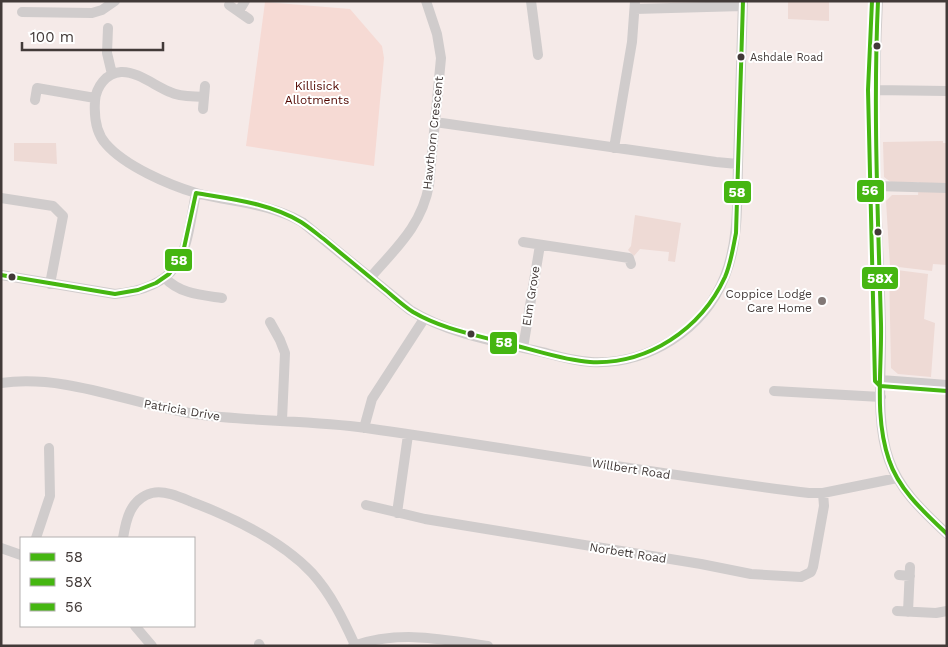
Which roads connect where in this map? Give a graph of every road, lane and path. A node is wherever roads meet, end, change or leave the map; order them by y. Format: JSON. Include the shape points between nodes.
{"nodes":[{"id":1,"x":115,"y":1,"type":"edge"},
{"id":2,"x":245,"y":1,"type":"edge"},
{"id":3,"x":426,"y":1,"type":"edge"},
{"id":4,"x":531,"y":1,"type":"edge"},
{"id":5,"x":878,"y":1,"type":"edge"},
{"id":6,"x":743,"y":4,"type":"edge"},
{"id":7,"x":229,"y":5,"type":"dead end"},
{"id":8,"x":635,"y":5,"type":"edge"},
{"id":9,"x":38,"y":6,"type":"edge"},
{"id":10,"x":22,"y":12,"type":"dead end"},
{"id":11,"x":239,"y":12,"type":"junction"},
{"id":12,"x":249,"y":19,"type":"dead end"},
{"id":13,"x":108,"y":28,"type":"dead end"},
{"id":14,"x":538,"y":55,"type":"dead end"},
{"id":15,"x":112,"y":74,"type":"junction"},
{"id":16,"x":205,"y":86,"type":"dead end"},
{"id":17,"x":874,"y":90,"type":"junction"},
{"id":18,"x":947,"y":91,"type":"edge"},
{"id":19,"x":204,"y":97,"type":"junction"},
{"id":20,"x":95,"y":98,"type":"junction"},
{"id":21,"x":35,"y":100,"type":"dead end"},
{"id":22,"x":203,"y":109,"type":"dead end"},
{"id":23,"x":435,"y":122,"type":"junction"},
{"id":24,"x":614,"y":148,"type":"junction"},
{"id":25,"x":738,"y":164,"type":"junction"},
{"id":26,"x":876,"y":186,"type":"junction"},
{"id":27,"x":947,"y":188,"type":"edge"},
{"id":28,"x":196,"y":193,"type":"junction"},
{"id":29,"x":1,"y":198,"type":"edge"},
{"id":30,"x":523,"y":242,"type":"dead end"},
{"id":31,"x":540,"y":245,"type":"junction"},
{"id":32,"x":631,"y":264,"type":"dead end"},
{"id":33,"x":1,"y":275,"type":"edge"},
{"id":34,"x":165,"y":278,"type":"junction"},
{"id":35,"x":370,"y":278,"type":"junction"},
{"id":36,"x":50,"y":284,"type":"junction"},
{"id":37,"x":222,"y":298,"type":"dead end"},
{"id":38,"x":424,"y":319,"type":"junction"},
{"id":39,"x":270,"y":322,"type":"dead end"},
{"id":40,"x":523,"y":348,"type":"junction"},
{"id":41,"x":881,"y":380,"type":"junction"},
{"id":42,"x":1,"y":383,"type":"edge"},
{"id":43,"x":947,"y":385,"type":"edge"},
{"id":44,"x":774,"y":391,"type":"dead end"},
{"id":45,"x":881,"y":397,"type":"junction"},
{"id":46,"x":282,"y":420,"type":"junction"},
{"id":47,"x":364,"y":428,"type":"junction"},
{"id":48,"x":408,"y":435,"type":"junction"},
{"id":49,"x":49,"y":448,"type":"dead end"},
{"id":50,"x":897,"y":478,"type":"junction"},
{"id":51,"x":824,"y":493,"type":"junction"},
{"id":52,"x":366,"y":506,"type":"dead end"},
{"id":53,"x":397,"y":513,"type":"junction"},
{"id":54,"x":947,"y":534,"type":"edge"},
{"id":55,"x":36,"y":537,"type":"edge"},
{"id":56,"x":123,"y":537,"type":"edge"},
{"id":57,"x":1,"y":548,"type":"edge"},
{"id":58,"x":20,"y":555,"type":"edge"},
{"id":59,"x":906,"y":573,"type":"dead end"},
{"id":60,"x":947,"y":611,"type":"edge"},
{"id":61,"x":136,"y":627,"type":"edge"},
{"id":62,"x":354,"y":645,"type":"edge"},
{"id":63,"x":152,"y":646,"type":"edge"},
{"id":64,"x":488,"y":646,"type":"edge"}],
"edges":[{"from":1,"to":9,"type":"street","via":[[92,13]]},
{"from":2,"to":11,"type":"street"},
{"from":3,"to":23,"type":"street","name":"Hawthorn Crescent","via":[[441,59]]},
{"from":4,"to":14,"type":"street"},
{"from":5,"to":17,"type":"street"},
{"from":6,"to":8,"type":"street"},
{"from":6,"to":25,"type":"street"},
{"from":7,"to":11,"type":"street"},
{"from":8,"to":24,"type":"street"},
{"from":9,"to":10,"type":"street"},
{"from":11,"to":12,"type":"street"},
{"from":13,"to":15,"type":"street","via":[[106,53]]},
{"from":15,"to":19,"type":"street","via":[[126,72],[171,93]]},
{"from":15,"to":20,"type":"street","via":[[99,86]]},
{"from":16,"to":19,"type":"street"},
{"from":17,"to":18,"type":"street"},
{"from":17,"to":26,"type":"street"},
{"from":19,"to":22,"type":"street"},
{"from":20,"to":21,"type":"street","via":[[32,87]]},
{"from":20,"to":28,"type":"street","via":[[96,125],[106,144],[126,161],[159,179]]},
{"from":23,"to":24,"type":"street"},
{"from":23,"to":35,"type":"street","name":"Hawthorn Crescent","via":[[429,185],[420,215],[410,232]]},
{"from":24,"to":25,"type":"street"},
{"from":25,"to":40,"type":"street","via":[[736,233],[731,256],[725,276],[696,322],[646,354],[619,360],[590,362]]},
{"from":26,"to":27,"type":"street"},
{"from":26,"to":41,"type":"street"},
{"from":28,"to":34,"type":"street","via":[[186,248]]},
{"from":28,"to":35,"type":"street","via":[[286,213],[302,222]]},
{"from":29,"to":36,"type":"street","via":[[53,206],[63,216]]},
{"from":30,"to":31,"type":"street"},
{"from":31,"to":32,"type":"street","via":[[629,258]]},
{"from":31,"to":40,"type":"street","name":"Elm Grove"},
{"from":33,"to":36,"type":"street"},
{"from":34,"to":36,"type":"street","via":[[152,286],[115,294]]},
{"from":34,"to":37,"type":"street","via":[[185,292]]},
{"from":35,"to":38,"type":"street"},
{"from":38,"to":40,"type":"street","via":[[456,331]]},
{"from":38,"to":47,"type":"street","via":[[372,399]]},
{"from":39,"to":46,"type":"street","via":[[284,353]]},
{"from":41,"to":43,"type":"street"},
{"from":41,"to":45,"type":"street"},
{"from":42,"to":46,"type":"street","name":"Patricia Drive","via":[[51,382],[157,408],[237,419]]},
{"from":44,"to":45,"type":"street"},
{"from":45,"to":50,"type":"street","via":[[885,444]]},
{"from":46,"to":47,"type":"street","name":"Patricia Drive"},
{"from":47,"to":48,"type":"street","name":"Willbert Road"},
{"from":48,"to":51,"type":"street","name":"Willbert Road","via":[[731,484]]},
{"from":48,"to":53,"type":"street"},
{"from":49,"to":55,"type":"street","via":[[50,496]]},
{"from":50,"to":51,"type":"street","name":"Willbert Road"},
{"from":50,"to":54,"type":"street","via":[[911,499]]},
{"from":51,"to":53,"type":"street","name":"Norbett Road","via":[[813,568],[801,577],[751,574]]},
{"from":52,"to":53,"type":"street","name":"Norbett Road"},
{"from":56,"to":62,"type":"street","via":[[130,510],[150,494],[169,494],[216,511],[257,532],[302,563],[337,607]]},
{"from":57,"to":58,"type":"street"},
{"from":59,"to":60,"type":"street","via":[[903,611]]},
{"from":61,"to":63,"type":"street"},
{"from":62,"to":64,"type":"street","via":[[392,636]]}]}
